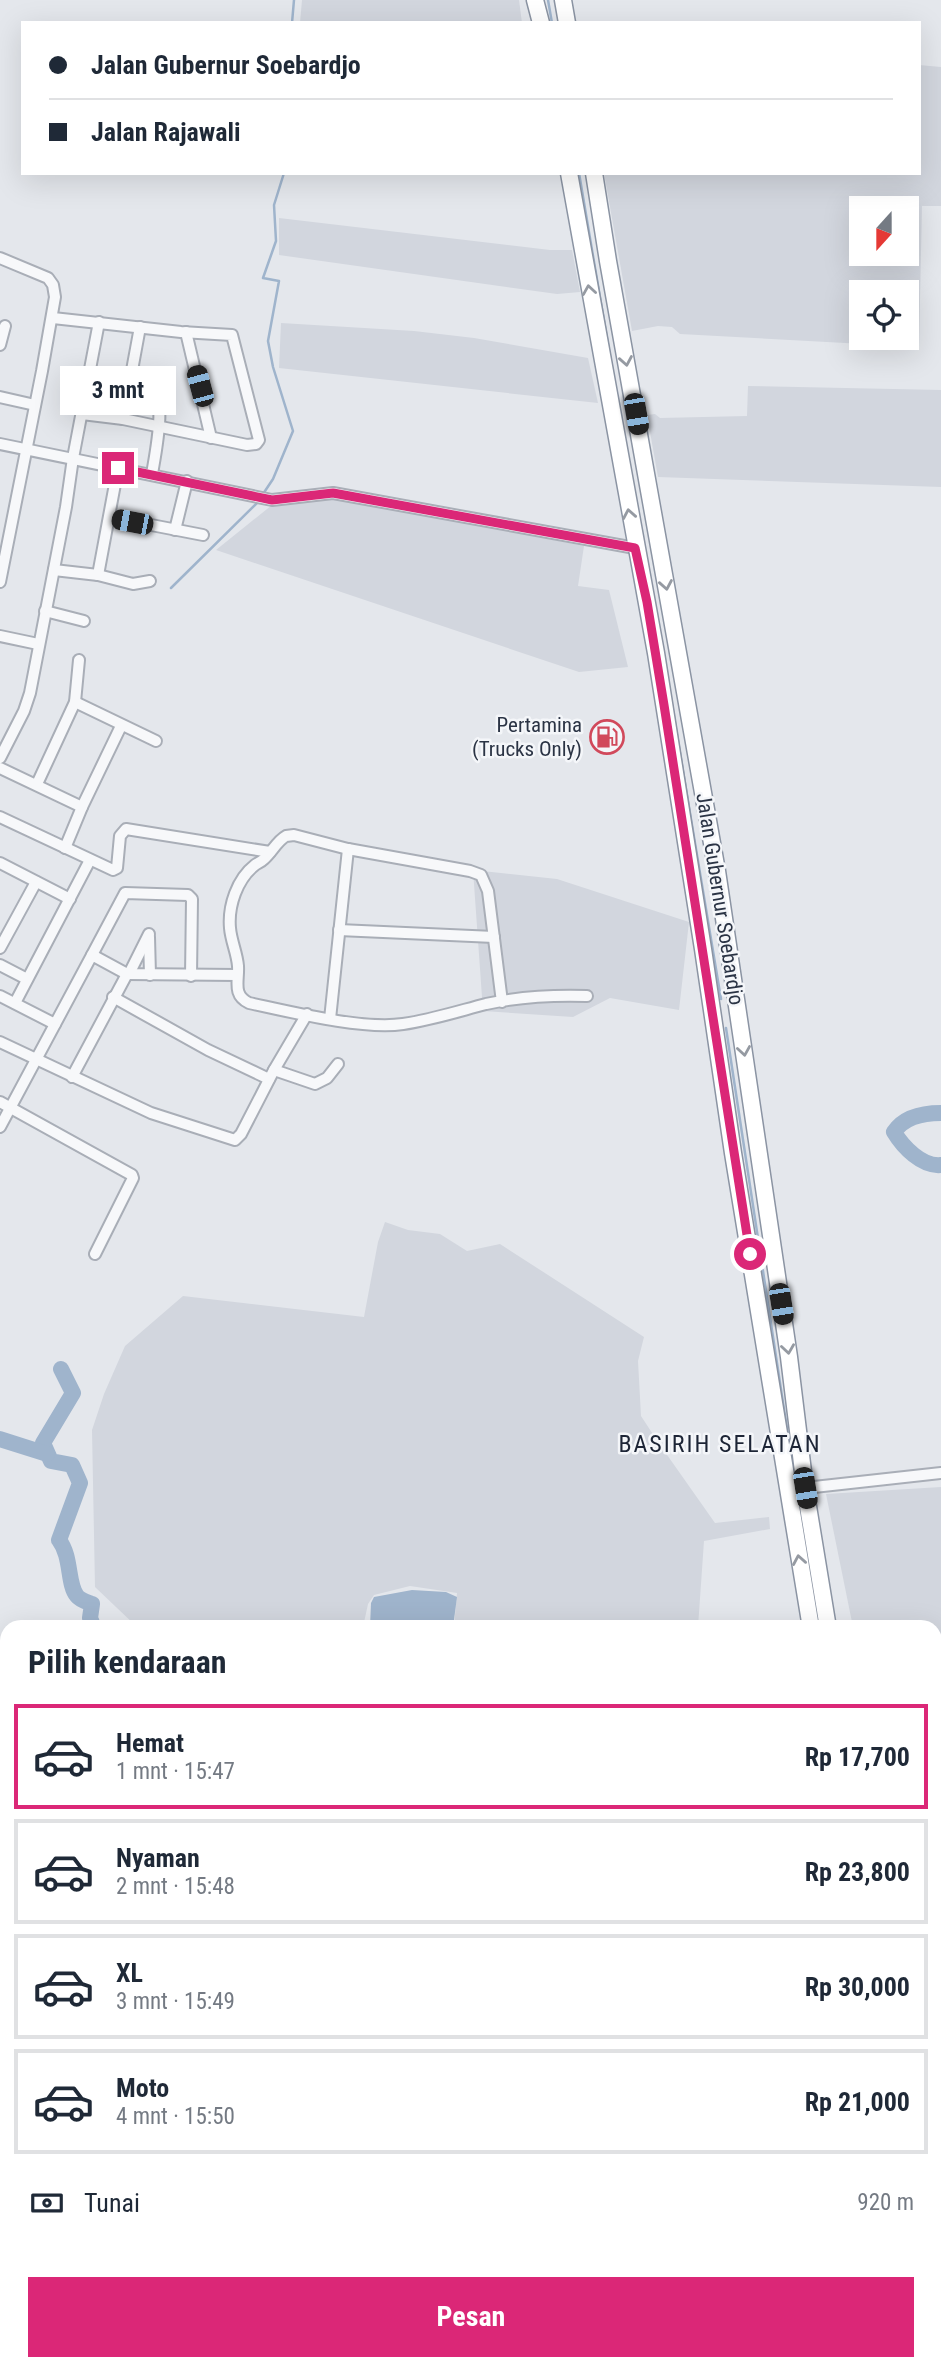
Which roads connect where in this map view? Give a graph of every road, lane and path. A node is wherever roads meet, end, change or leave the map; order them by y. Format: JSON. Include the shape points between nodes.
{"nodes":[{"id":1,"x":535,"y":0,"type":"edge"},
{"id":2,"x":563,"y":0,"type":"edge"},
{"id":3,"x":540,"y":21,"type":"edge"},
{"id":4,"x":567,"y":21,"type":"edge"},
{"id":5,"x":569,"y":175,"type":"edge"},
{"id":6,"x":594,"y":175,"type":"edge"},
{"id":7,"x":0,"y":258,"type":"edge"},
{"id":8,"x":52,"y":318,"type":"junction"},
{"id":9,"x":99,"y":322,"type":"junction"},
{"id":10,"x":5,"y":326,"type":"dead end"},
{"id":11,"x":140,"y":327,"type":"junction"},
{"id":12,"x":187,"y":332,"type":"junction"},
{"id":13,"x":0,"y":345,"type":"edge"},
{"id":14,"x":132,"y":372,"type":"junction"},
{"id":15,"x":0,"y":397,"type":"edge"},
{"id":16,"x":35,"y":405,"type":"junction"},
{"id":17,"x":82,"y":414,"type":"junction"},
{"id":18,"x":123,"y":419,"type":"junction"},
{"id":19,"x":160,"y":428,"type":"junction"},
{"id":20,"x":212,"y":438,"type":"junction"},
{"id":21,"x":0,"y":444,"type":"edge"},
{"id":22,"x":26,"y":450,"type":"junction"},
{"id":23,"x":73,"y":458,"type":"junction"},
{"id":24,"x":118,"y":468,"type":"junction"},
{"id":25,"x":152,"y":474,"type":"junction"},
{"id":26,"x":187,"y":481,"type":"junction"},
{"id":27,"x":110,"y":517,"type":"junction"},
{"id":28,"x":175,"y":530,"type":"junction"},
{"id":29,"x":203,"y":536,"type":"dead end"},
{"id":30,"x":635,"y":548,"type":"junction"},
{"id":31,"x":54,"y":570,"type":"junction"},
{"id":32,"x":98,"y":575,"type":"junction"},
{"id":33,"x":150,"y":581,"type":"dead end"},
{"id":34,"x":0,"y":582,"type":"edge"},
{"id":35,"x":46,"y":611,"type":"junction"},
{"id":36,"x":84,"y":621,"type":"dead end"},
{"id":37,"x":0,"y":636,"type":"edge"},
{"id":38,"x":38,"y":644,"type":"junction"},
{"id":39,"x":79,"y":660,"type":"dead end"},
{"id":40,"x":75,"y":702,"type":"junction"},
{"id":41,"x":121,"y":726,"type":"junction"},
{"id":42,"x":156,"y":741,"type":"dead end"},
{"id":43,"x":0,"y":758,"type":"edge"},
{"id":44,"x":0,"y":768,"type":"edge"},
{"id":45,"x":37,"y":784,"type":"junction"},
{"id":46,"x":82,"y":807,"type":"junction"},
{"id":47,"x":0,"y":817,"type":"edge"},
{"id":48,"x":65,"y":848,"type":"junction"},
{"id":49,"x":348,"y":849,"type":"junction"},
{"id":50,"x":270,"y":852,"type":"junction"},
{"id":51,"x":90,"y":860,"type":"junction"},
{"id":52,"x":0,"y":863,"type":"edge"},
{"id":53,"x":36,"y":881,"type":"junction"},
{"id":54,"x":70,"y":899,"type":"junction"},
{"id":55,"x":339,"y":930,"type":"junction"},
{"id":56,"x":494,"y":937,"type":"junction"},
{"id":57,"x":0,"y":948,"type":"edge"},
{"id":58,"x":92,"y":956,"type":"junction"},
{"id":59,"x":0,"y":965,"type":"edge"},
{"id":60,"x":128,"y":974,"type":"junction"},
{"id":61,"x":150,"y":975,"type":"junction"},
{"id":62,"x":237,"y":975,"type":"junction"},
{"id":63,"x":191,"y":976,"type":"junction"},
{"id":64,"x":27,"y":979,"type":"junction"},
{"id":65,"x":0,"y":996,"type":"edge"},
{"id":66,"x":587,"y":996,"type":"dead end"},
{"id":67,"x":113,"y":997,"type":"junction"},
{"id":68,"x":502,"y":1002,"type":"junction"},
{"id":69,"x":15,"y":1003,"type":"junction"},
{"id":70,"x":307,"y":1014,"type":"junction"},
{"id":71,"x":738,"y":1014,"type":"junction"},
{"id":72,"x":713,"y":1018,"type":"junction"},
{"id":73,"x":330,"y":1019,"type":"junction"},
{"id":74,"x":55,"y":1024,"type":"junction"},
{"id":75,"x":0,"y":1042,"type":"edge"},
{"id":76,"x":36,"y":1060,"type":"junction"},
{"id":77,"x":338,"y":1064,"type":"dead end"},
{"id":78,"x":272,"y":1074,"type":"junction"},
{"id":79,"x":72,"y":1077,"type":"junction"},
{"id":80,"x":5,"y":1105,"type":"edge"},
{"id":81,"x":0,"y":1127,"type":"edge"},
{"id":82,"x":95,"y":1254,"type":"dead end"},
{"id":83,"x":941,"y":1474,"type":"edge"},
{"id":84,"x":805,"y":1488,"type":"junction"},
{"id":85,"x":810,"y":1620,"type":"edge"},
{"id":86,"x":827,"y":1620,"type":"edge"}],
"edges":[{"from":1,"to":3,"type":"highway"},
{"from":2,"to":4,"type":"highway"},
{"from":30,"to":5,"type":"highway","name":"Jalan Gubernur Soebardjo","one_way":true},
{"from":6,"to":71,"type":"highway","name":"Jalan Gubernur Soebardjo","one_way":true},
{"from":7,"to":8,"type":"street","via":[[51,281],[55,297]]},
{"from":8,"to":9,"type":"street"},
{"from":8,"to":16,"type":"street"},
{"from":9,"to":11,"type":"street"},
{"from":9,"to":17,"type":"street"},
{"from":10,"to":13,"type":"street"},
{"from":11,"to":12,"type":"street"},
{"from":11,"to":14,"type":"street"},
{"from":12,"to":20,"type":"street"},
{"from":12,"to":20,"type":"street","via":[[232,335],[259,440],[252,445]]},
{"from":14,"to":18,"type":"street"},
{"from":14,"to":19,"type":"street","via":[[153,379]]},
{"from":15,"to":16,"type":"street"},
{"from":16,"to":22,"type":"street"},
{"from":17,"to":18,"type":"street"},
{"from":17,"to":23,"type":"street"},
{"from":18,"to":19,"type":"street"},
{"from":19,"to":20,"type":"street"},
{"from":19,"to":25,"type":"street"},
{"from":21,"to":22,"type":"street"},
{"from":22,"to":23,"type":"street"},
{"from":22,"to":34,"type":"street"},
{"from":23,"to":24,"type":"street"},
{"from":23,"to":31,"type":"street"},
{"from":24,"to":25,"type":"street"},
{"from":24,"to":27,"type":"street"},
{"from":25,"to":26,"type":"street"},
{"from":26,"to":28,"type":"street"},
{"from":26,"to":30,"type":"street","via":[[272,500],[333,493]]},
{"from":27,"to":28,"type":"street"},
{"from":27,"to":32,"type":"street"},
{"from":28,"to":29,"type":"street"},
{"from":30,"to":72,"type":"highway","name":"Jalan Gubernur Soebardjo","via":[[656,653]]},
{"from":31,"to":32,"type":"street"},
{"from":31,"to":35,"type":"street"},
{"from":32,"to":33,"type":"street","via":[[133,584]]},
{"from":35,"to":36,"type":"street"},
{"from":35,"to":38,"type":"street"},
{"from":37,"to":38,"type":"street"},
{"from":38,"to":43,"type":"street","via":[[27,703]]},
{"from":39,"to":40,"type":"street"},
{"from":40,"to":41,"type":"street"},
{"from":40,"to":45,"type":"street"},
{"from":41,"to":42,"type":"street"},
{"from":41,"to":46,"type":"street"},
{"from":44,"to":45,"type":"street"},
{"from":45,"to":46,"type":"street"},
{"from":46,"to":48,"type":"street"},
{"from":47,"to":48,"type":"street"},
{"from":48,"to":51,"type":"street"},
{"from":49,"to":50,"type":"street","via":[[294,835],[282,838]]},
{"from":49,"to":55,"type":"street"},
{"from":49,"to":56,"type":"street","via":[[481,875],[488,891]]},
{"from":50,"to":51,"type":"street","via":[[126,829],[120,836],[116,870]]},
{"from":50,"to":62,"type":"street","via":[[242,880],[231,906]]},
{"from":51,"to":54,"type":"street"},
{"from":52,"to":53,"type":"street"},
{"from":53,"to":54,"type":"street"},
{"from":53,"to":57,"type":"street"},
{"from":54,"to":64,"type":"street"},
{"from":55,"to":56,"type":"street"},
{"from":55,"to":73,"type":"street"},
{"from":56,"to":68,"type":"street"},
{"from":58,"to":60,"type":"street"},
{"from":58,"to":63,"type":"street","via":[[125,893],[188,895],[192,899]]},
{"from":58,"to":74,"type":"street"},
{"from":59,"to":64,"type":"street"},
{"from":60,"to":61,"type":"street"},
{"from":60,"to":61,"type":"street","via":[[149,934]]},
{"from":60,"to":67,"type":"street"},
{"from":61,"to":63,"type":"street"},
{"from":62,"to":63,"type":"street"},
{"from":62,"to":70,"type":"street","via":[[244,1001]]},
{"from":64,"to":69,"type":"street"},
{"from":65,"to":69,"type":"street"},
{"from":66,"to":68,"type":"street"},
{"from":67,"to":78,"type":"street","via":[[208,1049]]},
{"from":67,"to":79,"type":"street"},
{"from":68,"to":73,"type":"street","via":[[403,1024]]},
{"from":69,"to":74,"type":"street"},
{"from":70,"to":73,"type":"street"},
{"from":70,"to":78,"type":"street"},
{"from":71,"to":72,"type":"highway"},
{"from":71,"to":84,"type":"highway","name":"Jalan Gubernur Soebardjo","one_way":true},
{"from":85,"to":72,"type":"highway","name":"Jalan Gubernur Soebardjo","one_way":true},
{"from":74,"to":76,"type":"street"},
{"from":75,"to":76,"type":"street"},
{"from":76,"to":79,"type":"street"},
{"from":76,"to":80,"type":"street"},
{"from":77,"to":78,"type":"street","via":[[315,1084]]},
{"from":78,"to":79,"type":"street","via":[[235,1140],[151,1113]]},
{"from":80,"to":81,"type":"street"},
{"from":80,"to":82,"type":"street","via":[[132,1174]]},
{"from":83,"to":84,"type":"street"},
{"from":84,"to":86,"type":"highway","name":"Jalan Gubernur Soebardjo"}]}
